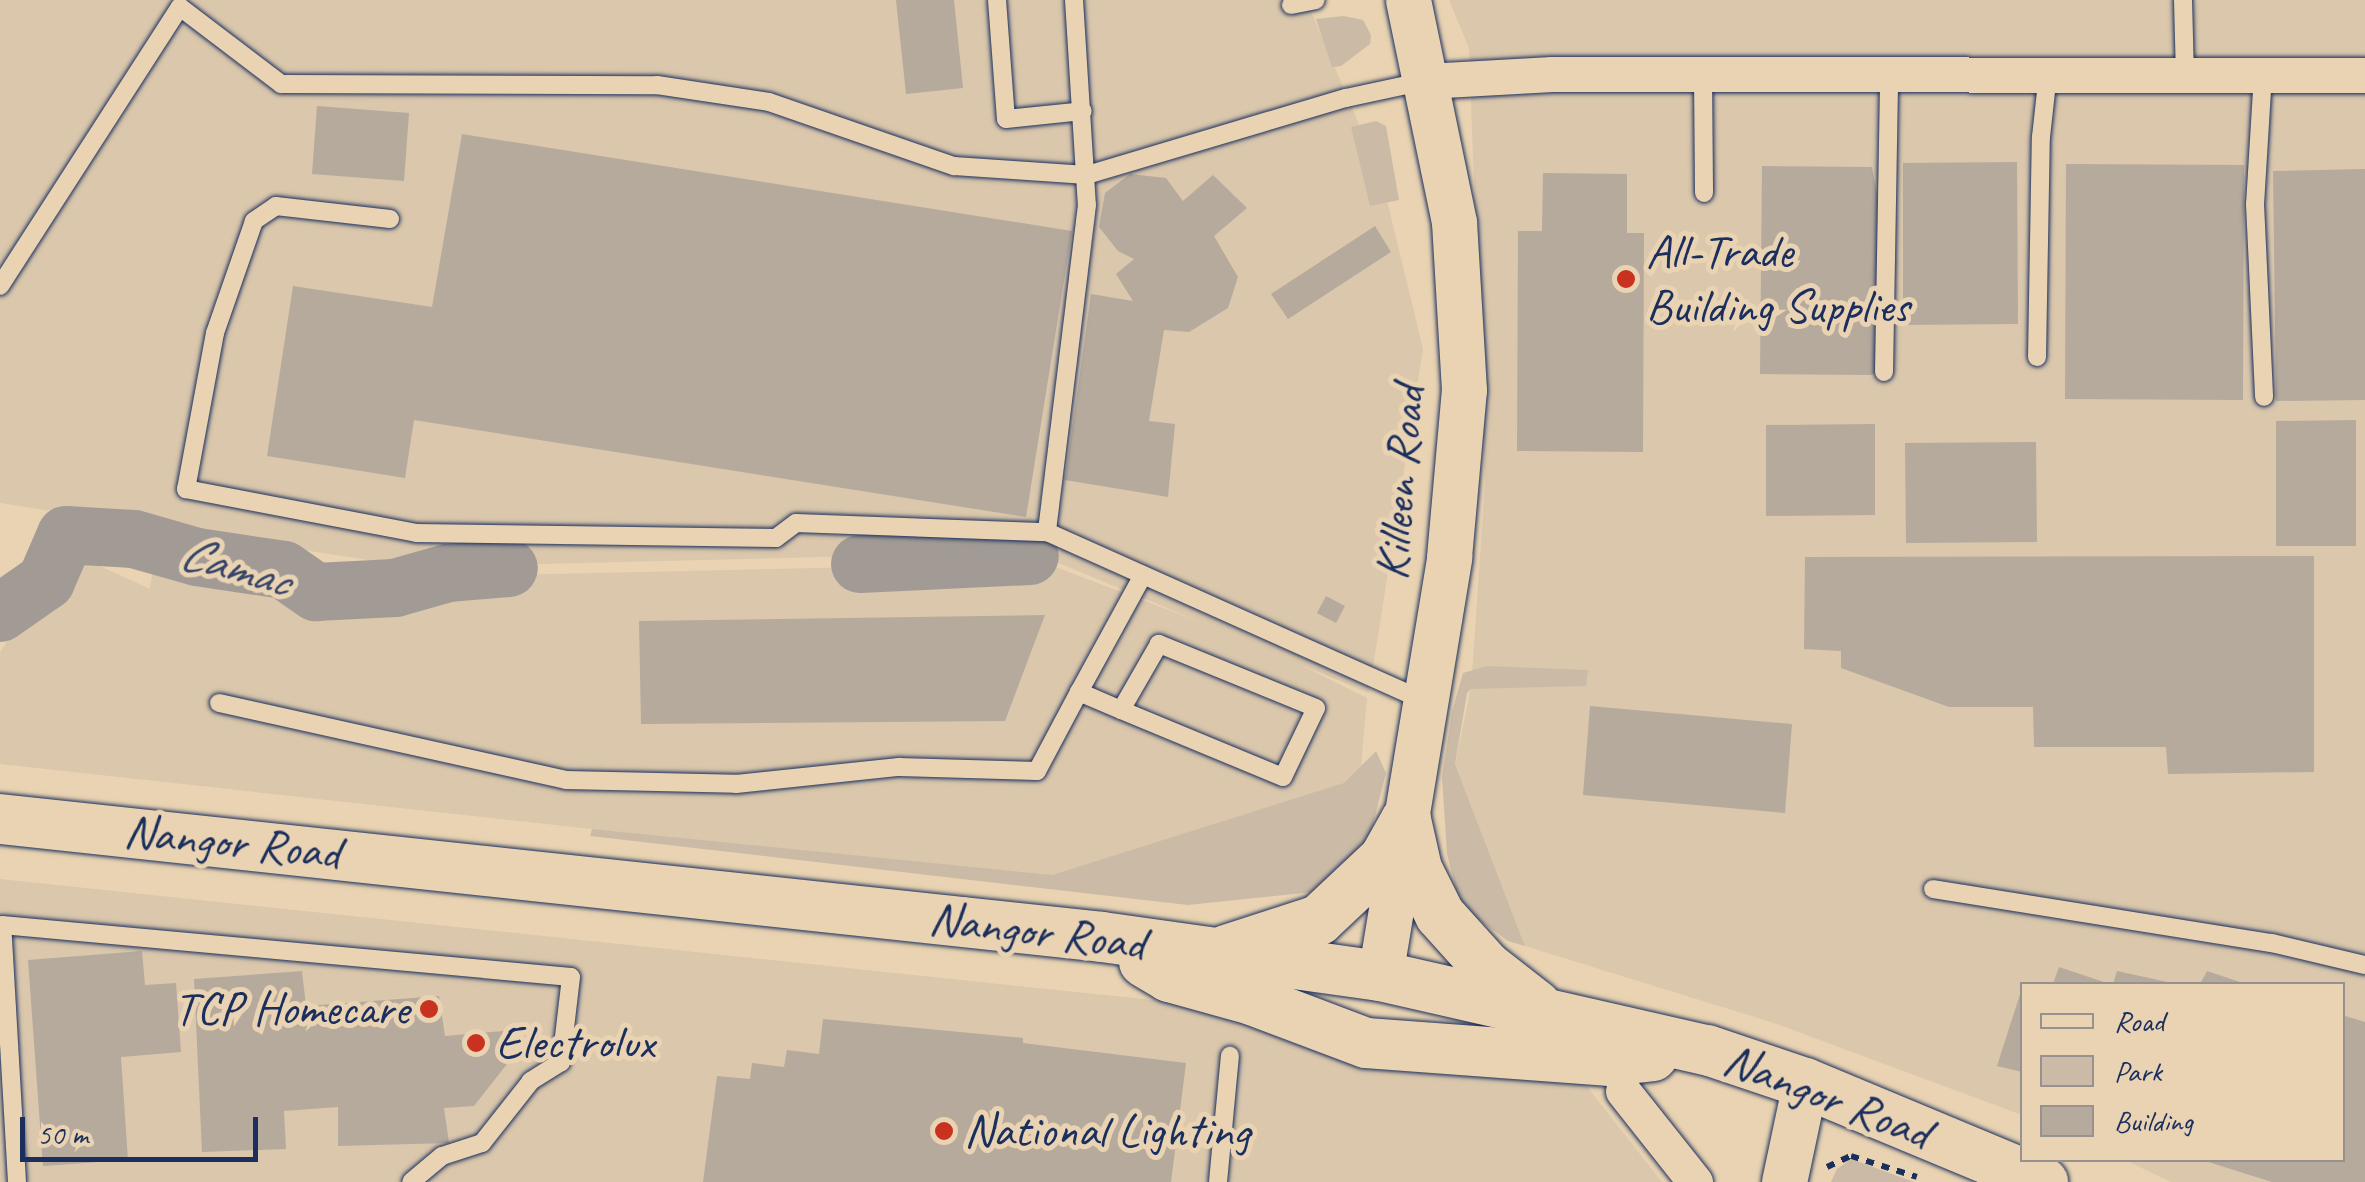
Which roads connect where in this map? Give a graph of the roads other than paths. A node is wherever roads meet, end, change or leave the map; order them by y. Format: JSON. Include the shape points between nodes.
{"nodes":[{"id":1,"x":997,"y":0,"type":"edge"},
{"id":2,"x":1074,"y":0,"type":"edge"},
{"id":3,"x":1316,"y":0,"type":"edge"},
{"id":4,"x":1408,"y":0,"type":"edge"},
{"id":5,"x":2183,"y":0,"type":"edge"},
{"id":6,"x":182,"y":3,"type":"edge"},
{"id":7,"x":1291,"y":6,"type":"dead end"},
{"id":8,"x":1703,"y":74,"type":"junction"},
{"id":9,"x":1889,"y":74,"type":"junction"},
{"id":10,"x":2048,"y":74,"type":"junction"},
{"id":11,"x":2185,"y":74,"type":"junction"},
{"id":12,"x":2262,"y":74,"type":"junction"},
{"id":13,"x":2365,"y":75,"type":"edge"},
{"id":14,"x":1426,"y":81,"type":"junction"},
{"id":15,"x":1083,"y":111,"type":"junction"},
{"id":16,"x":1088,"y":174,"type":"junction"},
{"id":17,"x":1704,"y":193,"type":"dead end"},
{"id":18,"x":390,"y":219,"type":"dead end"},
{"id":19,"x":0,"y":286,"type":"edge"},
{"id":20,"x":2037,"y":357,"type":"dead end"},
{"id":21,"x":1884,"y":372,"type":"dead end"},
{"id":22,"x":2264,"y":397,"type":"dead end"},
{"id":23,"x":1047,"y":532,"type":"junction"},
{"id":24,"x":1143,"y":575,"type":"junction"},
{"id":25,"x":1079,"y":692,"type":"junction"},
{"id":26,"x":1425,"y":700,"type":"junction"},
{"id":27,"x":219,"y":703,"type":"dead end"},
{"id":28,"x":1120,"y":710,"type":"junction"},
{"id":29,"x":0,"y":819,"type":"edge"},
{"id":30,"x":1406,"y":820,"type":"junction"},
{"id":31,"x":1933,"y":889,"type":"dead end"},
{"id":32,"x":1102,"y":937,"type":"junction"},
{"id":33,"x":1217,"y":953,"type":"junction"},
{"id":34,"x":2365,"y":965,"type":"edge"},
{"id":35,"x":1380,"y":976,"type":"junction"},
{"id":36,"x":1546,"y":1014,"type":"junction"},
{"id":37,"x":1707,"y":1050,"type":"junction"},
{"id":38,"x":1230,"y":1056,"type":"dead end"},
{"id":39,"x":1805,"y":1083,"type":"junction"},
{"id":40,"x":1623,"y":1090,"type":"dead end"},
{"id":41,"x":11,"y":1178,"type":"edge"},
{"id":42,"x":411,"y":1182,"type":"edge"},
{"id":43,"x":1218,"y":1182,"type":"edge"},
{"id":44,"x":1695,"y":1182,"type":"edge"},
{"id":45,"x":1784,"y":1182,"type":"edge"},
{"id":46,"x":2043,"y":1182,"type":"edge"}],
"edges":[{"from":1,"to":15,"type":"lane","via":[[1006,119]]},
{"from":2,"to":15,"type":"lane"},
{"from":3,"to":7,"type":"lane"},
{"from":4,"to":14,"type":"street","name":"Killeen Road"},
{"from":5,"to":11,"type":"lane"},
{"from":6,"to":16,"type":"lane","via":[[281,84],[657,85],[770,102],[954,166]]},
{"from":6,"to":19,"type":"lane"},
{"from":8,"to":9,"type":"street"},
{"from":8,"to":14,"type":"street"},
{"from":8,"to":17,"type":"lane"},
{"from":9,"to":10,"type":"street"},
{"from":9,"to":21,"type":"lane"},
{"from":10,"to":11,"type":"street"},
{"from":10,"to":20,"type":"lane"},
{"from":11,"to":12,"type":"street"},
{"from":12,"to":13,"type":"street"},
{"from":12,"to":22,"type":"lane","via":[[2255,204]]},
{"from":14,"to":16,"type":"lane"},
{"from":14,"to":26,"type":"street","name":"Killeen Road","via":[[1454,222],[1464,390],[1449,557]]},
{"from":15,"to":16,"type":"lane"},
{"from":16,"to":23,"type":"lane"},
{"from":18,"to":23,"type":"lane","via":[[276,206],[254,221],[215,333],[186,489],[416,533],[776,538],[796,523]]},
{"from":23,"to":24,"type":"lane"},
{"from":24,"to":25,"type":"lane"},
{"from":24,"to":26,"type":"lane"},
{"from":25,"to":27,"type":"lane","via":[[1037,771],[899,767],[736,784],[566,780]]},
{"from":25,"to":28,"type":"lane"},
{"from":26,"to":30,"type":"street","name":"Killeen Road"},
{"from":28,"to":28,"type":"lane","via":[[1159,644],[1316,708],[1283,777]]},
{"from":29,"to":32,"type":"main road","name":"Nangor Road"},
{"from":30,"to":33,"type":"main road","via":[[1384,859],[1319,920]]},
{"from":30,"to":35,"type":"street","name":"Killeen Road"},
{"from":30,"to":36,"type":"main road","via":[[1417,869],[1440,915],[1487,967]]},
{"from":31,"to":34,"type":"lane","via":[[2272,943]]},
{"from":32,"to":33,"type":"main road","name":"Nangor Road"},
{"from":32,"to":37,"type":"main road","via":[[1169,977],[1366,1043],[1610,1061]]},
{"from":33,"to":35,"type":"main road","name":"Nangor Road"},
{"from":35,"to":36,"type":"main road","name":"Nangor Road"},
{"from":36,"to":37,"type":"main road","name":"Nangor Road"},
{"from":37,"to":39,"type":"main road","name":"Nangor Road"},
{"from":38,"to":43,"type":"lane"},
{"from":39,"to":45,"type":"street"},
{"from":39,"to":46,"type":"main road","name":"Nangor Road"},
{"from":40,"to":44,"type":"street"},
{"from":41,"to":42,"type":"lane","via":[[2,925],[571,977],[561,1062],[530,1081],[482,1143],[442,1156]]}]}
